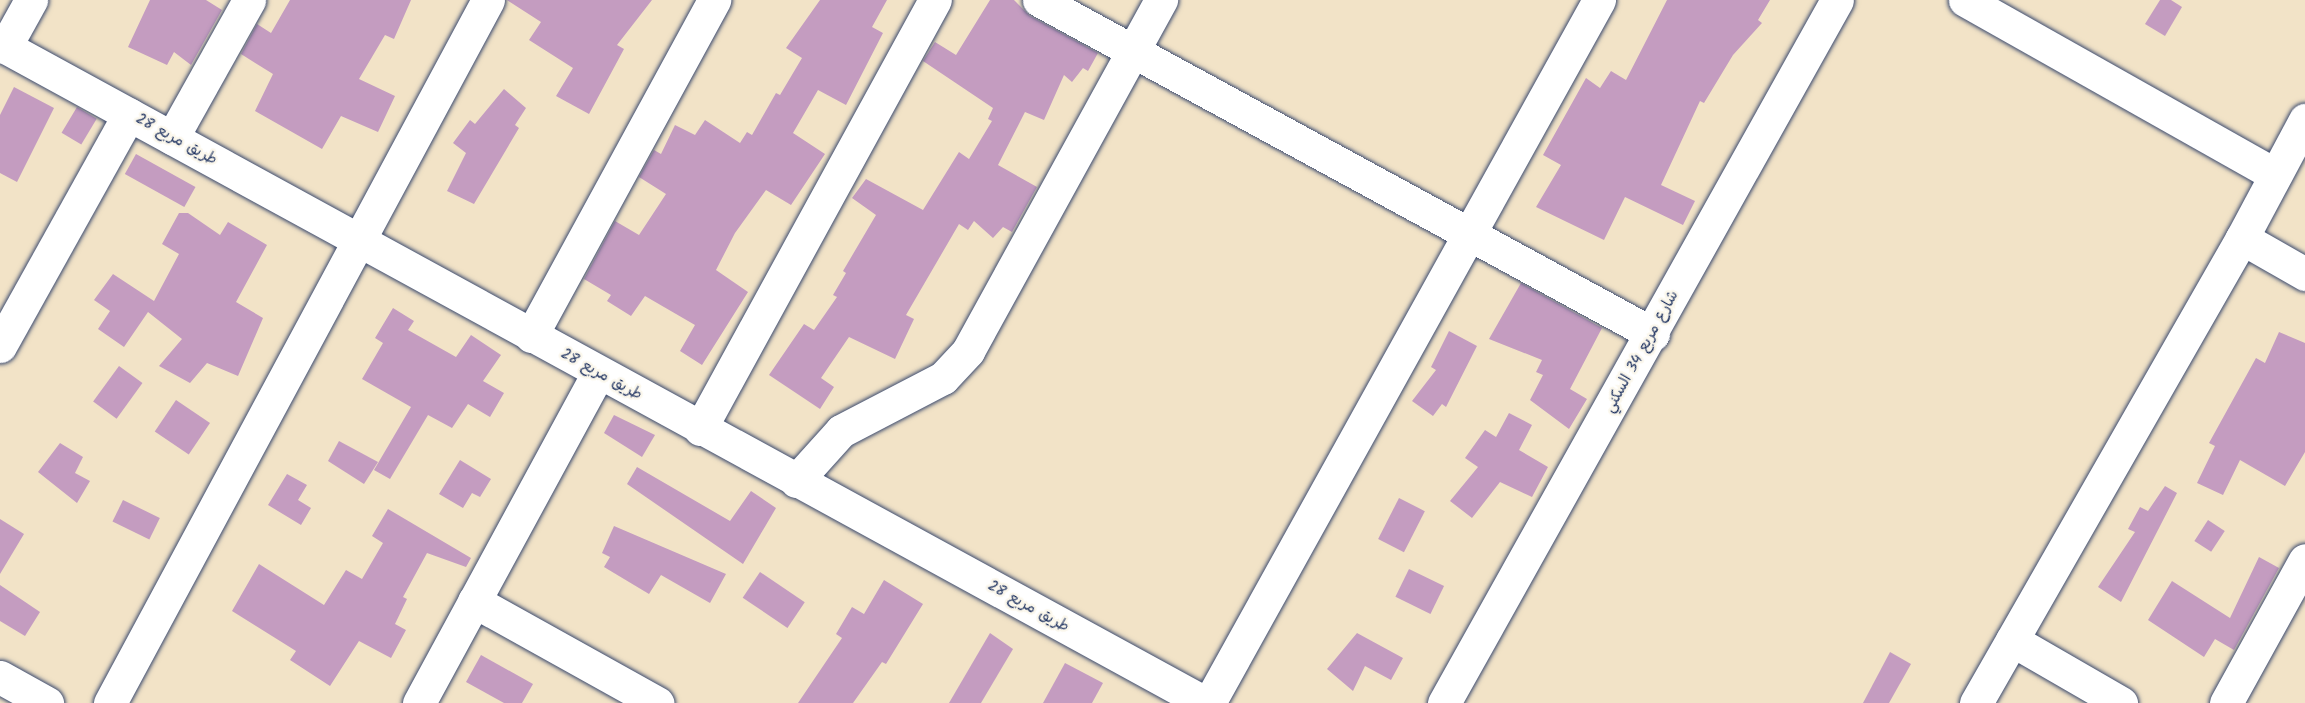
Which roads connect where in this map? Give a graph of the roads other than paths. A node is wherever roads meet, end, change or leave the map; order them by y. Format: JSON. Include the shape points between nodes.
{"nodes":[{"id":1,"x":31,"y":0,"type":"edge"},
{"id":2,"x":249,"y":0,"type":"edge"},
{"id":3,"x":488,"y":0,"type":"edge"},
{"id":4,"x":714,"y":0,"type":"edge"},
{"id":5,"x":935,"y":0,"type":"edge"},
{"id":6,"x":1039,"y":0,"type":"edge"},
{"id":7,"x":1161,"y":0,"type":"edge"},
{"id":8,"x":1599,"y":0,"type":"edge"},
{"id":9,"x":1837,"y":0,"type":"edge"},
{"id":10,"x":1965,"y":0,"type":"edge"},
{"id":11,"x":3,"y":46,"type":"edge"},
{"id":12,"x":1133,"y":50,"type":"junction"},
{"id":13,"x":129,"y":114,"type":"junction"},
{"id":14,"x":2305,"y":120,"type":"edge"},
{"id":15,"x":172,"y":138,"type":"junction"},
{"id":16,"x":2274,"y":175,"type":"junction"},
{"id":17,"x":1468,"y":236,"type":"junction"},
{"id":18,"x":2242,"y":238,"type":"junction"},
{"id":19,"x":358,"y":243,"type":"junction"},
{"id":20,"x":2305,"y":274,"type":"edge"},
{"id":21,"x":1653,"y":334,"type":"junction"},
{"id":22,"x":531,"y":336,"type":"junction"},
{"id":23,"x":0,"y":346,"type":"edge"},
{"id":24,"x":598,"y":374,"type":"junction"},
{"id":25,"x":700,"y":429,"type":"junction"},
{"id":26,"x":796,"y":482,"type":"junction"},
{"id":27,"x":2305,"y":560,"type":"edge"},
{"id":28,"x":474,"y":601,"type":"junction"},
{"id":29,"x":2012,"y":640,"type":"junction"},
{"id":30,"x":0,"y":677,"type":"edge"},
{"id":31,"x":1165,"y":694,"type":"edge"},
{"id":32,"x":47,"y":703,"type":"edge"},
{"id":33,"x":110,"y":703,"type":"edge"},
{"id":34,"x":419,"y":703,"type":"edge"},
{"id":35,"x":657,"y":703,"type":"edge"},
{"id":36,"x":1207,"y":703,"type":"edge"},
{"id":37,"x":1444,"y":703,"type":"edge"},
{"id":38,"x":1976,"y":703,"type":"edge"},
{"id":39,"x":2121,"y":703,"type":"edge"},
{"id":40,"x":2226,"y":703,"type":"edge"}],
"edges":[{"from":1,"to":11,"type":"street"},
{"from":2,"to":15,"type":"street"},
{"from":3,"to":19,"type":"street"},
{"from":4,"to":22,"type":"street"},
{"from":5,"to":25,"type":"street"},
{"from":6,"to":12,"type":"street"},
{"from":7,"to":12,"type":"street"},
{"from":8,"to":17,"type":"street"},
{"from":9,"to":21,"type":"street","name":"شارع مربع 34 السكني"},
{"from":10,"to":16,"type":"street"},
{"from":11,"to":13,"type":"street","name":"طريق مربع 28"},
{"from":12,"to":17,"type":"street"},
{"from":12,"to":26,"type":"street","via":[[968,351],[944,378],[840,431]]},
{"from":13,"to":15,"type":"street","name":"طريق مربع 28"},
{"from":13,"to":23,"type":"street"},
{"from":14,"to":16,"type":"street"},
{"from":15,"to":19,"type":"street","name":"طريق مربع 28"},
{"from":16,"to":18,"type":"street"},
{"from":17,"to":21,"type":"street"},
{"from":17,"to":36,"type":"street"},
{"from":18,"to":20,"type":"street"},
{"from":18,"to":29,"type":"street"},
{"from":19,"to":22,"type":"street","name":"طريق مربع 28"},
{"from":19,"to":33,"type":"street"},
{"from":21,"to":37,"type":"street","name":"شارع مربع 34 السكني"},
{"from":22,"to":24,"type":"street","name":"طريق مربع 28"},
{"from":24,"to":25,"type":"street","name":"طريق مربع 28"},
{"from":24,"to":28,"type":"street"},
{"from":25,"to":26,"type":"street","name":"طريق مربع 28"},
{"from":26,"to":31,"type":"street","name":"طريق مربع 28"},
{"from":27,"to":40,"type":"street"},
{"from":28,"to":34,"type":"street"},
{"from":28,"to":35,"type":"street"},
{"from":29,"to":38,"type":"street"},
{"from":29,"to":39,"type":"street"},
{"from":30,"to":32,"type":"street"},
{"from":31,"to":36,"type":"street","name":"طريق مربع 28"}]}
